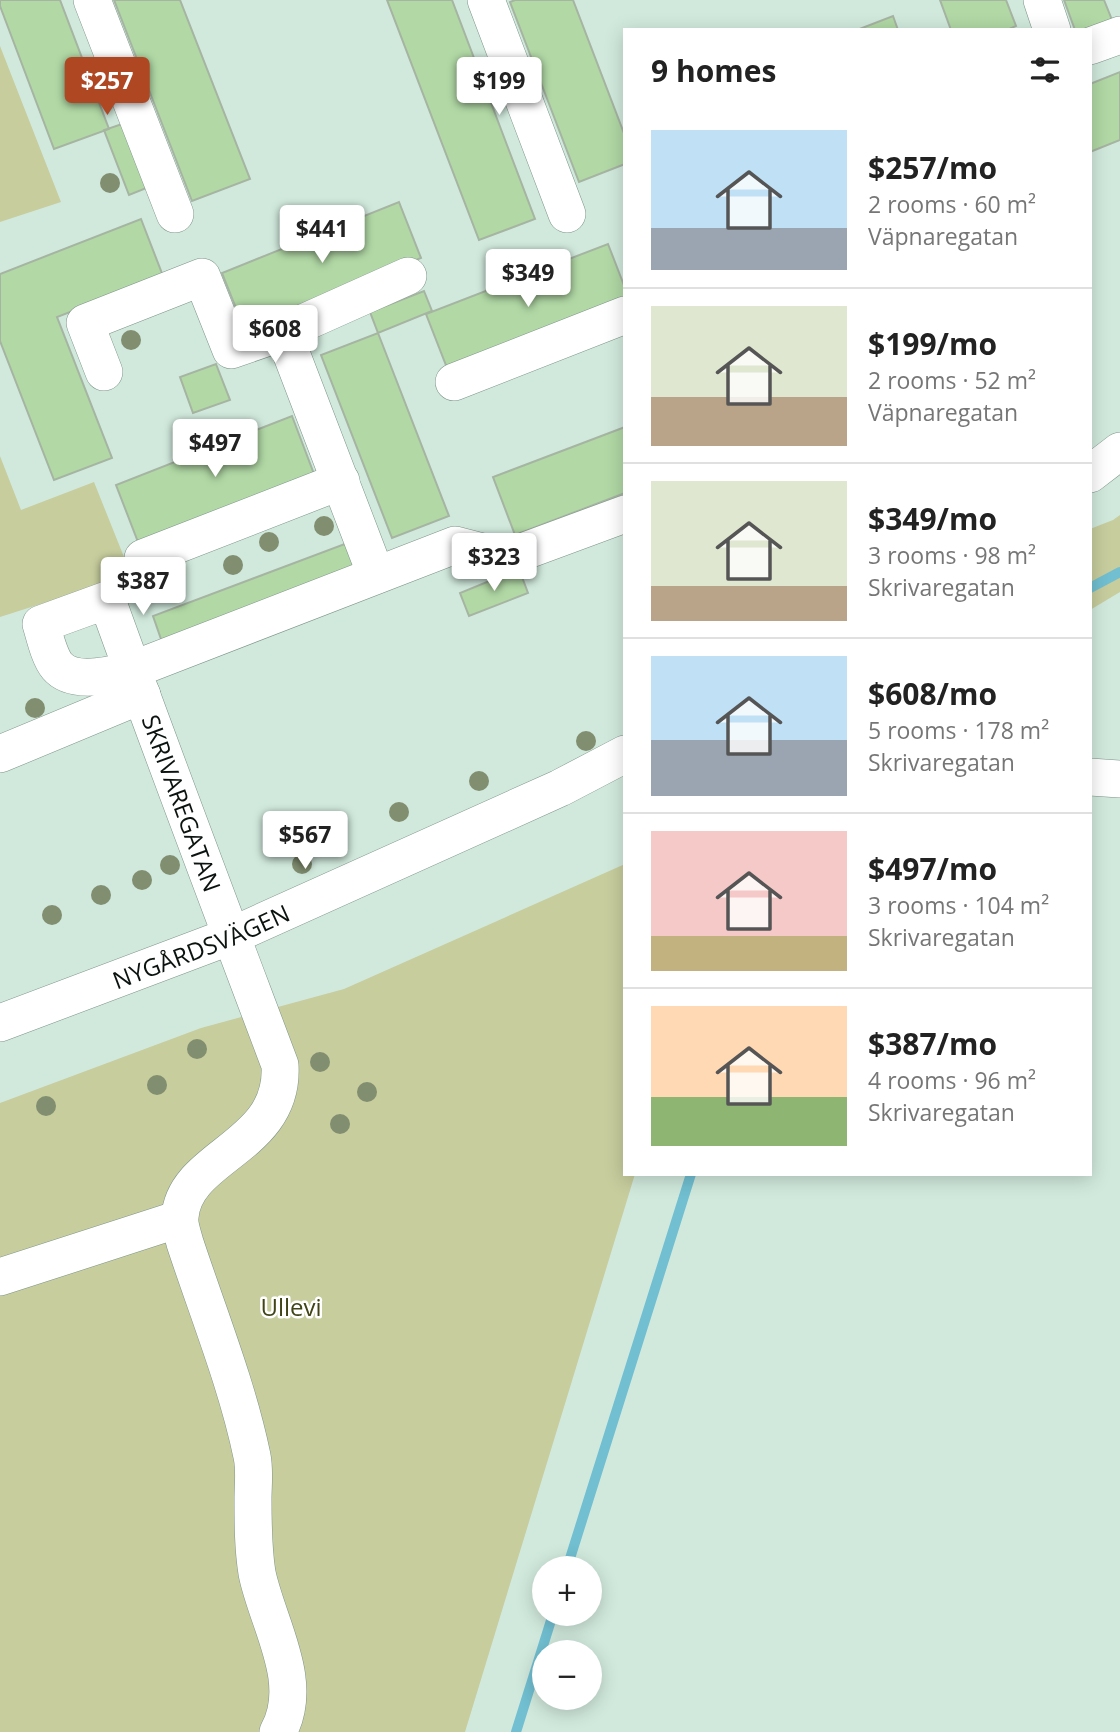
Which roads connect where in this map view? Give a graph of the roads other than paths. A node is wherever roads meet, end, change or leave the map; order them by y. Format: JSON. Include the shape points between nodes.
{"nodes":[{"id":1,"x":93,"y":0,"type":"edge"},
{"id":2,"x":486,"y":0,"type":"edge"},
{"id":3,"x":1042,"y":0,"type":"edge"},
{"id":4,"x":1051,"y":28,"type":"edge"},
{"id":5,"x":1120,"y":35,"type":"edge"},
{"id":6,"x":1092,"y":45,"type":"edge"},
{"id":7,"x":175,"y":214,"type":"dead end"},
{"id":8,"x":567,"y":214,"type":"dead end"},
{"id":9,"x":408,"y":276,"type":"dead end"},
{"id":10,"x":623,"y":316,"type":"edge"},
{"id":11,"x":283,"y":332,"type":"junction"},
{"id":12,"x":104,"y":372,"type":"dead end"},
{"id":13,"x":454,"y":382,"type":"dead end"},
{"id":14,"x":1120,"y":451,"type":"edge"},
{"id":15,"x":1092,"y":472,"type":"edge"},
{"id":16,"x":341,"y":481,"type":"junction"},
{"id":17,"x":623,"y":515,"type":"edge"},
{"id":18,"x":143,"y":558,"type":"dead end"},
{"id":19,"x":376,"y":575,"type":"junction"},
{"id":20,"x":137,"y":683,"type":"junction"},
{"id":21,"x":0,"y":754,"type":"edge"},
{"id":22,"x":623,"y":755,"type":"edge"},
{"id":23,"x":1092,"y":777,"type":"edge"},
{"id":24,"x":1120,"y":779,"type":"edge"},
{"id":25,"x":231,"y":936,"type":"junction"},
{"id":26,"x":0,"y":1023,"type":"edge"},
{"id":27,"x":179,"y":1219,"type":"junction"},
{"id":28,"x":0,"y":1277,"type":"edge"},
{"id":29,"x":278,"y":1732,"type":"edge"}],
"edges":[{"from":1,"to":7,"type":"street"},
{"from":2,"to":8,"type":"street"},
{"from":3,"to":4,"type":"street"},
{"from":5,"to":6,"type":"street"},
{"from":9,"to":11,"type":"street"},
{"from":10,"to":13,"type":"street"},
{"from":11,"to":12,"type":"street","via":[[231,350],[202,278],[85,323]]},
{"from":11,"to":16,"type":"street"},
{"from":14,"to":15,"type":"street"},
{"from":16,"to":18,"type":"street"},
{"from":16,"to":19,"type":"street"},
{"from":17,"to":19,"type":"street","via":[[506,558],[455,545]]},
{"from":19,"to":20,"type":"street"},
{"from":20,"to":21,"type":"street"},
{"from":20,"to":25,"type":"street","name":"SKRIVAREGATAN"},
{"from":22,"to":25,"type":"street","name":"NYGÅRDSVÄGEN","via":[[560,789]]},
{"from":23,"to":24,"type":"street"},
{"from":25,"to":26,"type":"street","name":"NYGÅRDSVÄGEN"},
{"from":25,"to":27,"type":"street","name":"SKRIVAREGATAN","via":[[281,1065],[281,1082],[271,1111],[240,1145],[192,1185]]},
{"from":27,"to":28,"type":"street"},
{"from":27,"to":29,"type":"street","via":[[253,1460],[257,1572],[288,1686]]}]}
